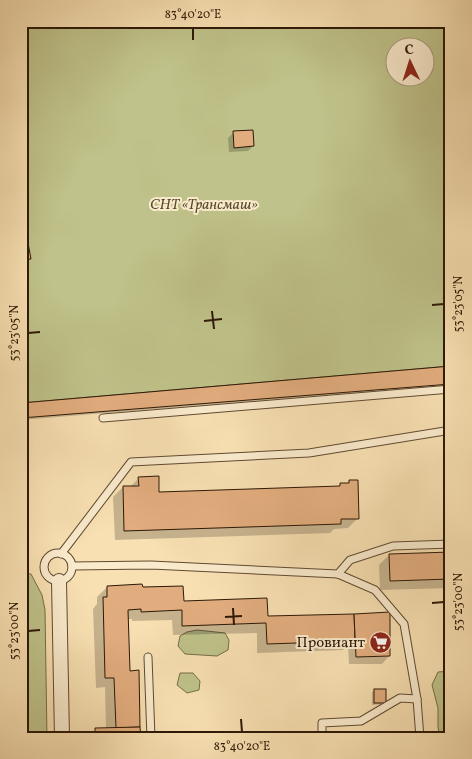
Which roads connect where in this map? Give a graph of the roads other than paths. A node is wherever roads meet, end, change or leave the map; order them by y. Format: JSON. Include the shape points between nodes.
{"nodes":[{"id":1,"x":451,"y":389,"type":"edge"},
{"id":2,"x":103,"y":418,"type":"dead end"},
{"id":3,"x":451,"y":430,"type":"edge"},
{"id":4,"x":451,"y":544,"type":"edge"},
{"id":5,"x":61,"y":554,"type":"junction"},
{"id":6,"x":72,"y":566,"type":"junction"},
{"id":7,"x":338,"y":574,"type":"junction"},
{"id":8,"x":59,"y":582,"type":"junction"},
{"id":9,"x":148,"y":657,"type":"dead end"},
{"id":10,"x":417,"y":698,"type":"junction"},
{"id":11,"x":62,"y":738,"type":"edge"},
{"id":12,"x":152,"y":738,"type":"edge"},
{"id":13,"x":322,"y":738,"type":"edge"},
{"id":14,"x":420,"y":738,"type":"edge"}],
"edges":[{"from":1,"to":2,"type":"lane"},
{"from":3,"to":5,"type":"lane","via":[[309,453],[131,462]]},
{"from":4,"to":7,"type":"lane","via":[[393,546],[350,560]]},
{"from":5,"to":6,"type":"lane","via":[[67,556]]},
{"from":5,"to":8,"type":"lane","via":[[55,553],[46,558],[44,570],[48,578]]},
{"from":6,"to":7,"type":"lane","via":[[151,565]]},
{"from":6,"to":8,"type":"lane","via":[[70,576]]},
{"from":7,"to":10,"type":"lane","via":[[375,590],[404,624]]},
{"from":8,"to":11,"type":"street"},
{"from":9,"to":12,"type":"lane"},
{"from":10,"to":13,"type":"lane","via":[[400,698],[361,721],[322,723]]},
{"from":10,"to":14,"type":"lane"}]}
